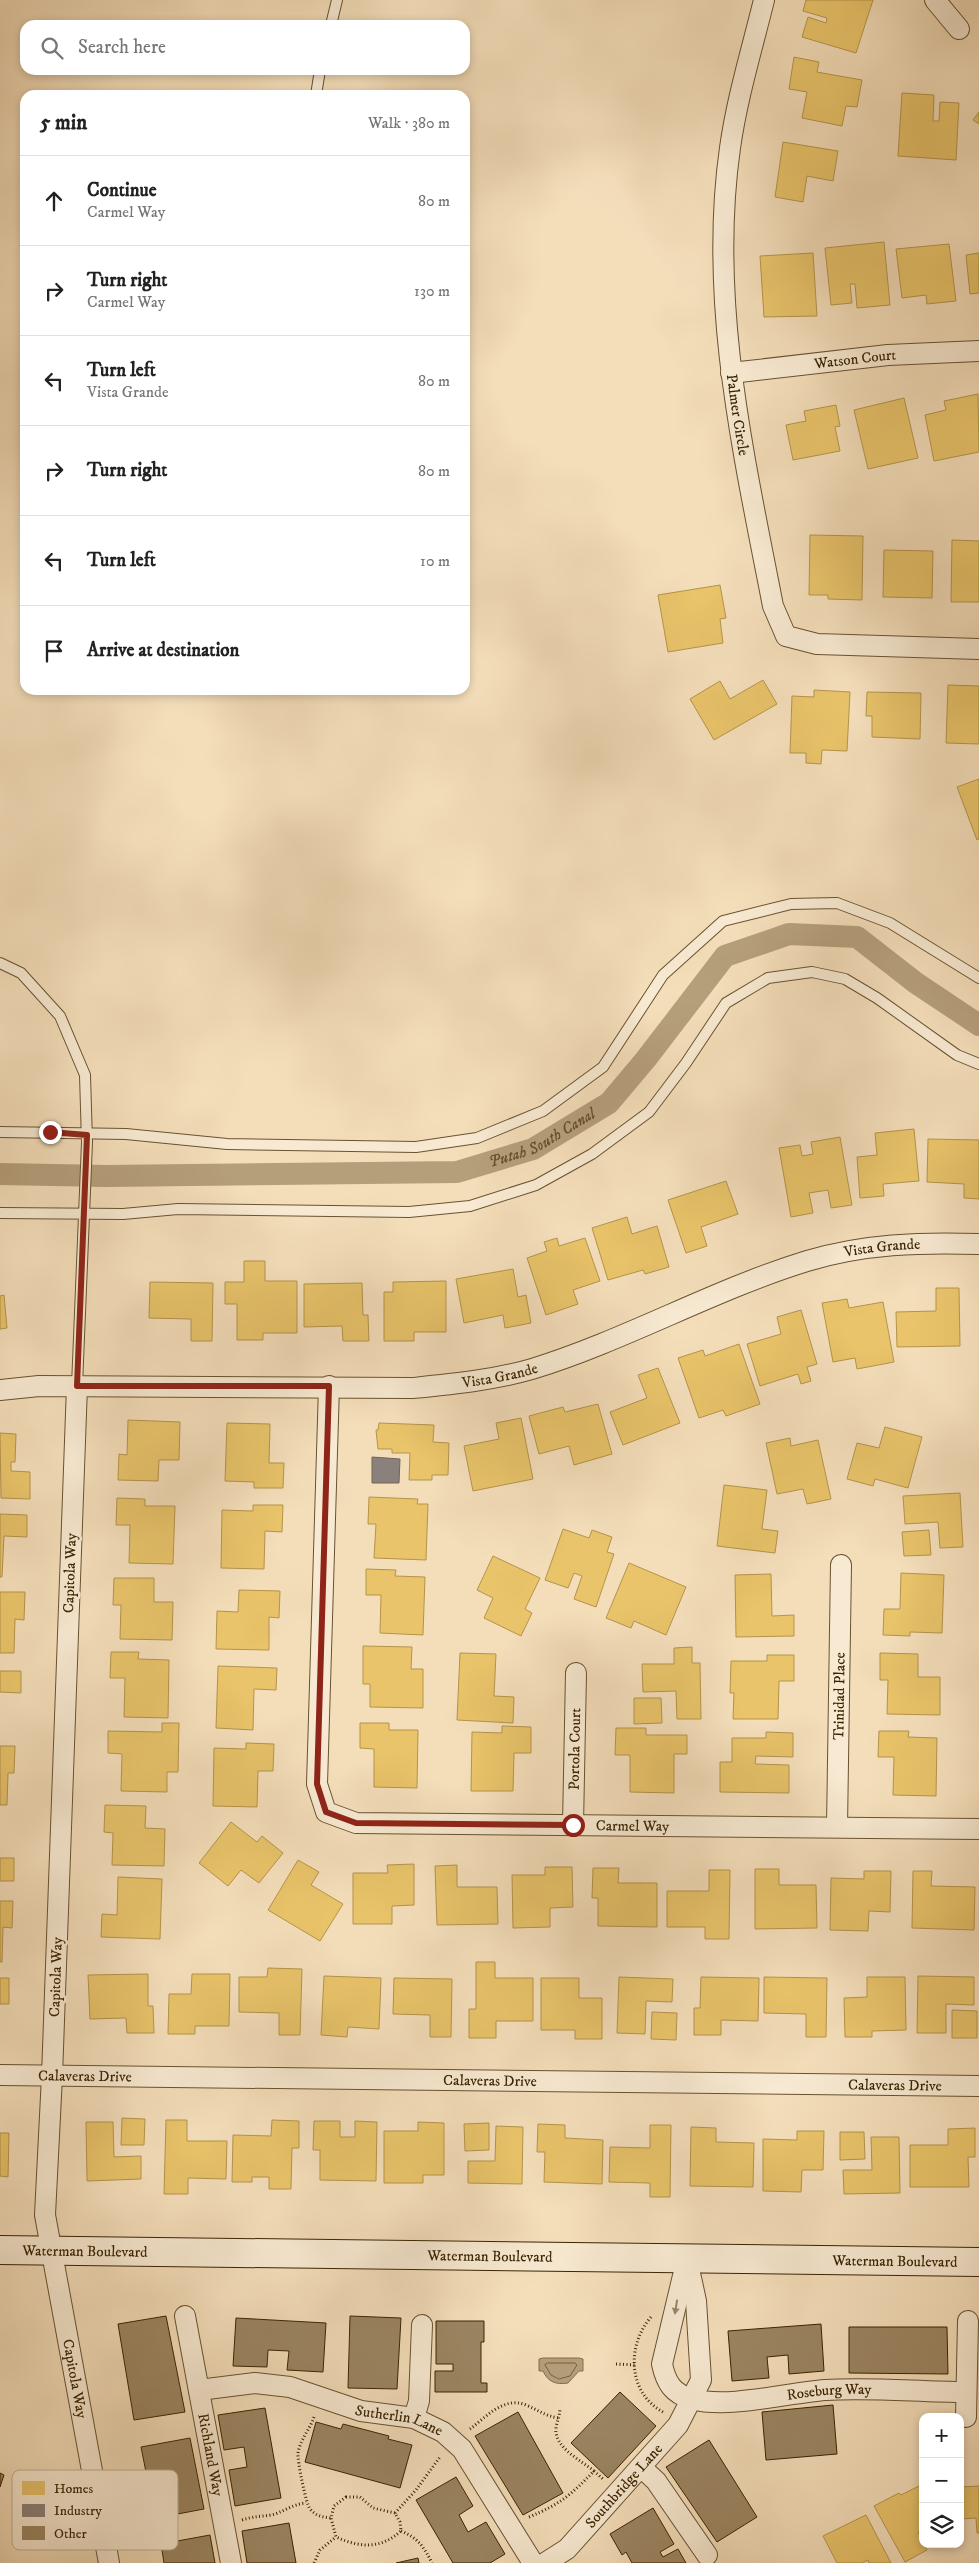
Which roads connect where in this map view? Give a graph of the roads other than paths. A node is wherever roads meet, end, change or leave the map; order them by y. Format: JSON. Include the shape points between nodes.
{"nodes":[{"id":1,"x":337,"y":0,"type":"edge"},
{"id":2,"x":764,"y":0,"type":"edge"},
{"id":3,"x":935,"y":0,"type":"edge"},
{"id":4,"x":332,"y":20,"type":"edge"},
{"id":5,"x":959,"y":29,"type":"dead end"},
{"id":6,"x":319,"y":75,"type":"edge"},
{"id":7,"x":317,"y":90,"type":"edge"},
{"id":8,"x":979,"y":351,"type":"edge"},
{"id":9,"x":731,"y":373,"type":"junction"},
{"id":10,"x":979,"y":650,"type":"edge"},
{"id":11,"x":0,"y":963,"type":"edge"},
{"id":12,"x":979,"y":978,"type":"edge"},
{"id":13,"x":979,"y":1064,"type":"edge"},
{"id":14,"x":0,"y":1132,"type":"edge"},
{"id":15,"x":87,"y":1138,"type":"junction"},
{"id":16,"x":0,"y":1213,"type":"edge"},
{"id":17,"x":85,"y":1214,"type":"junction"},
{"id":18,"x":979,"y":1244,"type":"edge"},
{"id":19,"x":77,"y":1386,"type":"junction"},
{"id":20,"x":329,"y":1386,"type":"junction"},
{"id":21,"x":0,"y":1390,"type":"edge"},
{"id":22,"x":841,"y":1565,"type":"dead end"},
{"id":23,"x":576,"y":1673,"type":"dead end"},
{"id":24,"x":573,"y":1825,"type":"junction"},
{"id":25,"x":838,"y":1827,"type":"junction"},
{"id":26,"x":979,"y":1829,"type":"edge"},
{"id":27,"x":0,"y":2075,"type":"edge"},
{"id":28,"x":52,"y":2076,"type":"junction"},
{"id":29,"x":979,"y":2086,"type":"edge"},
{"id":30,"x":0,"y":2250,"type":"edge"},
{"id":31,"x":51,"y":2251,"type":"junction"},
{"id":32,"x":687,"y":2259,"type":"junction"},
{"id":33,"x":979,"y":2262,"type":"edge"},
{"id":34,"x":185,"y":2316,"type":"dead end"},
{"id":35,"x":968,"y":2321,"type":"dead end"},
{"id":36,"x":422,"y":2325,"type":"dead end"},
{"id":37,"x":199,"y":2390,"type":"junction"},
{"id":38,"x":966,"y":2392,"type":"junction"},
{"id":39,"x":692,"y":2399,"type":"junction"},
{"id":40,"x":966,"y":2417,"type":"dead end"},
{"id":41,"x":414,"y":2418,"type":"junction"},
{"id":42,"x":641,"y":2467,"type":"junction"},
{"id":43,"x":92,"y":2470,"type":"edge"},
{"id":44,"x":107,"y":2550,"type":"edge"},
{"id":45,"x":707,"y":2555,"type":"dead end"},
{"id":46,"x":109,"y":2563,"type":"edge"},
{"id":47,"x":232,"y":2563,"type":"edge"},
{"id":48,"x":533,"y":2563,"type":"edge"},
{"id":49,"x":544,"y":2563,"type":"edge"}],
"edges":[{"from":1,"to":4,"type":"lane"},
{"from":2,"to":9,"type":"street","name":"Palmer Circle","via":[[730,147],[723,229]]},
{"from":3,"to":5,"type":"street"},
{"from":6,"to":7,"type":"lane"},
{"from":8,"to":9,"type":"street","name":"Watson Court","via":[[888,354]]},
{"from":9,"to":10,"type":"street","name":"Palmer Circle","via":[[773,606],[786,636],[817,644]]},
{"from":11,"to":15,"type":"lane","via":[[22,973],[60,1016],[85,1075]]},
{"from":12,"to":15,"type":"lane","via":[[890,923],[837,904],[792,904],[723,921],[663,975],[603,1068],[543,1111],[477,1138],[416,1147],[227,1144],[126,1134]]},
{"from":13,"to":17,"type":"lane","via":[[957,1055],[845,979],[812,972],[768,978],[726,1002],[686,1064],[649,1112],[592,1154],[536,1185],[470,1206],[409,1212],[178,1209]]},
{"from":14,"to":15,"type":"lane","via":[[50,1132]]},
{"from":15,"to":17,"type":"lane"},
{"from":16,"to":17,"type":"lane"},
{"from":17,"to":19,"type":"lane"},
{"from":18,"to":20,"type":"street","name":"Vista Grande","via":[[936,1242],[873,1247],[808,1261],[748,1282],[582,1352],[463,1384],[413,1388]]},
{"from":19,"to":20,"type":"street","name":"Vista Grande"},
{"from":19,"to":21,"type":"street","name":"Vista Grande"},
{"from":19,"to":28,"type":"street","name":"Capitola Way"},
{"from":20,"to":24,"type":"street","name":"Carmel Way","via":[[317,1784],[326,1812],[356,1823]]},
{"from":22,"to":25,"type":"street","name":"Trinidad Place"},
{"from":23,"to":24,"type":"street","name":"Portola Court"},
{"from":24,"to":25,"type":"street","name":"Carmel Way"},
{"from":25,"to":26,"type":"street","name":"Carmel Way"},
{"from":27,"to":28,"type":"street","name":"Calaveras Drive"},
{"from":28,"to":29,"type":"street","name":"Calaveras Drive"},
{"from":28,"to":31,"type":"street","name":"Capitola Way","via":[[45,2215]]},
{"from":30,"to":31,"type":"main road","name":"Waterman Boulevard"},
{"from":31,"to":32,"type":"main road","name":"Waterman Boulevard"},
{"from":31,"to":43,"type":"street","name":"Capitola Way"},
{"from":32,"to":33,"type":"main road","name":"Waterman Boulevard"},
{"from":32,"to":39,"type":"street","name":"Southbridge Lane","via":[[696,2301],[701,2380]]},
{"from":32,"to":39,"type":"street","one_way":true,"via":[[662,2364],[671,2389]]},
{"from":34,"to":37,"type":"street","name":"Richland Way"},
{"from":35,"to":38,"type":"street"},
{"from":36,"to":41,"type":"street","via":[[419,2401]]},
{"from":37,"to":41,"type":"street","name":"Sutherlin Lane","via":[[256,2383],[290,2387],[361,2411]]},
{"from":37,"to":47,"type":"street","name":"Richland Way"},
{"from":38,"to":39,"type":"street","name":"Roseburg Way","via":[[826,2390],[719,2402]]},
{"from":38,"to":40,"type":"street"},
{"from":39,"to":42,"type":"street","name":"Southbridge Lane","via":[[678,2425]]},
{"from":41,"to":48,"type":"street","name":"Sutherlin Lane","via":[[442,2432],[462,2449]]},
{"from":42,"to":45,"type":"street","via":[[656,2481]]},
{"from":42,"to":49,"type":"street","name":"Southbridge Lane","via":[[567,2549]]},
{"from":44,"to":46,"type":"street","name":"Capitola Way"}]}
